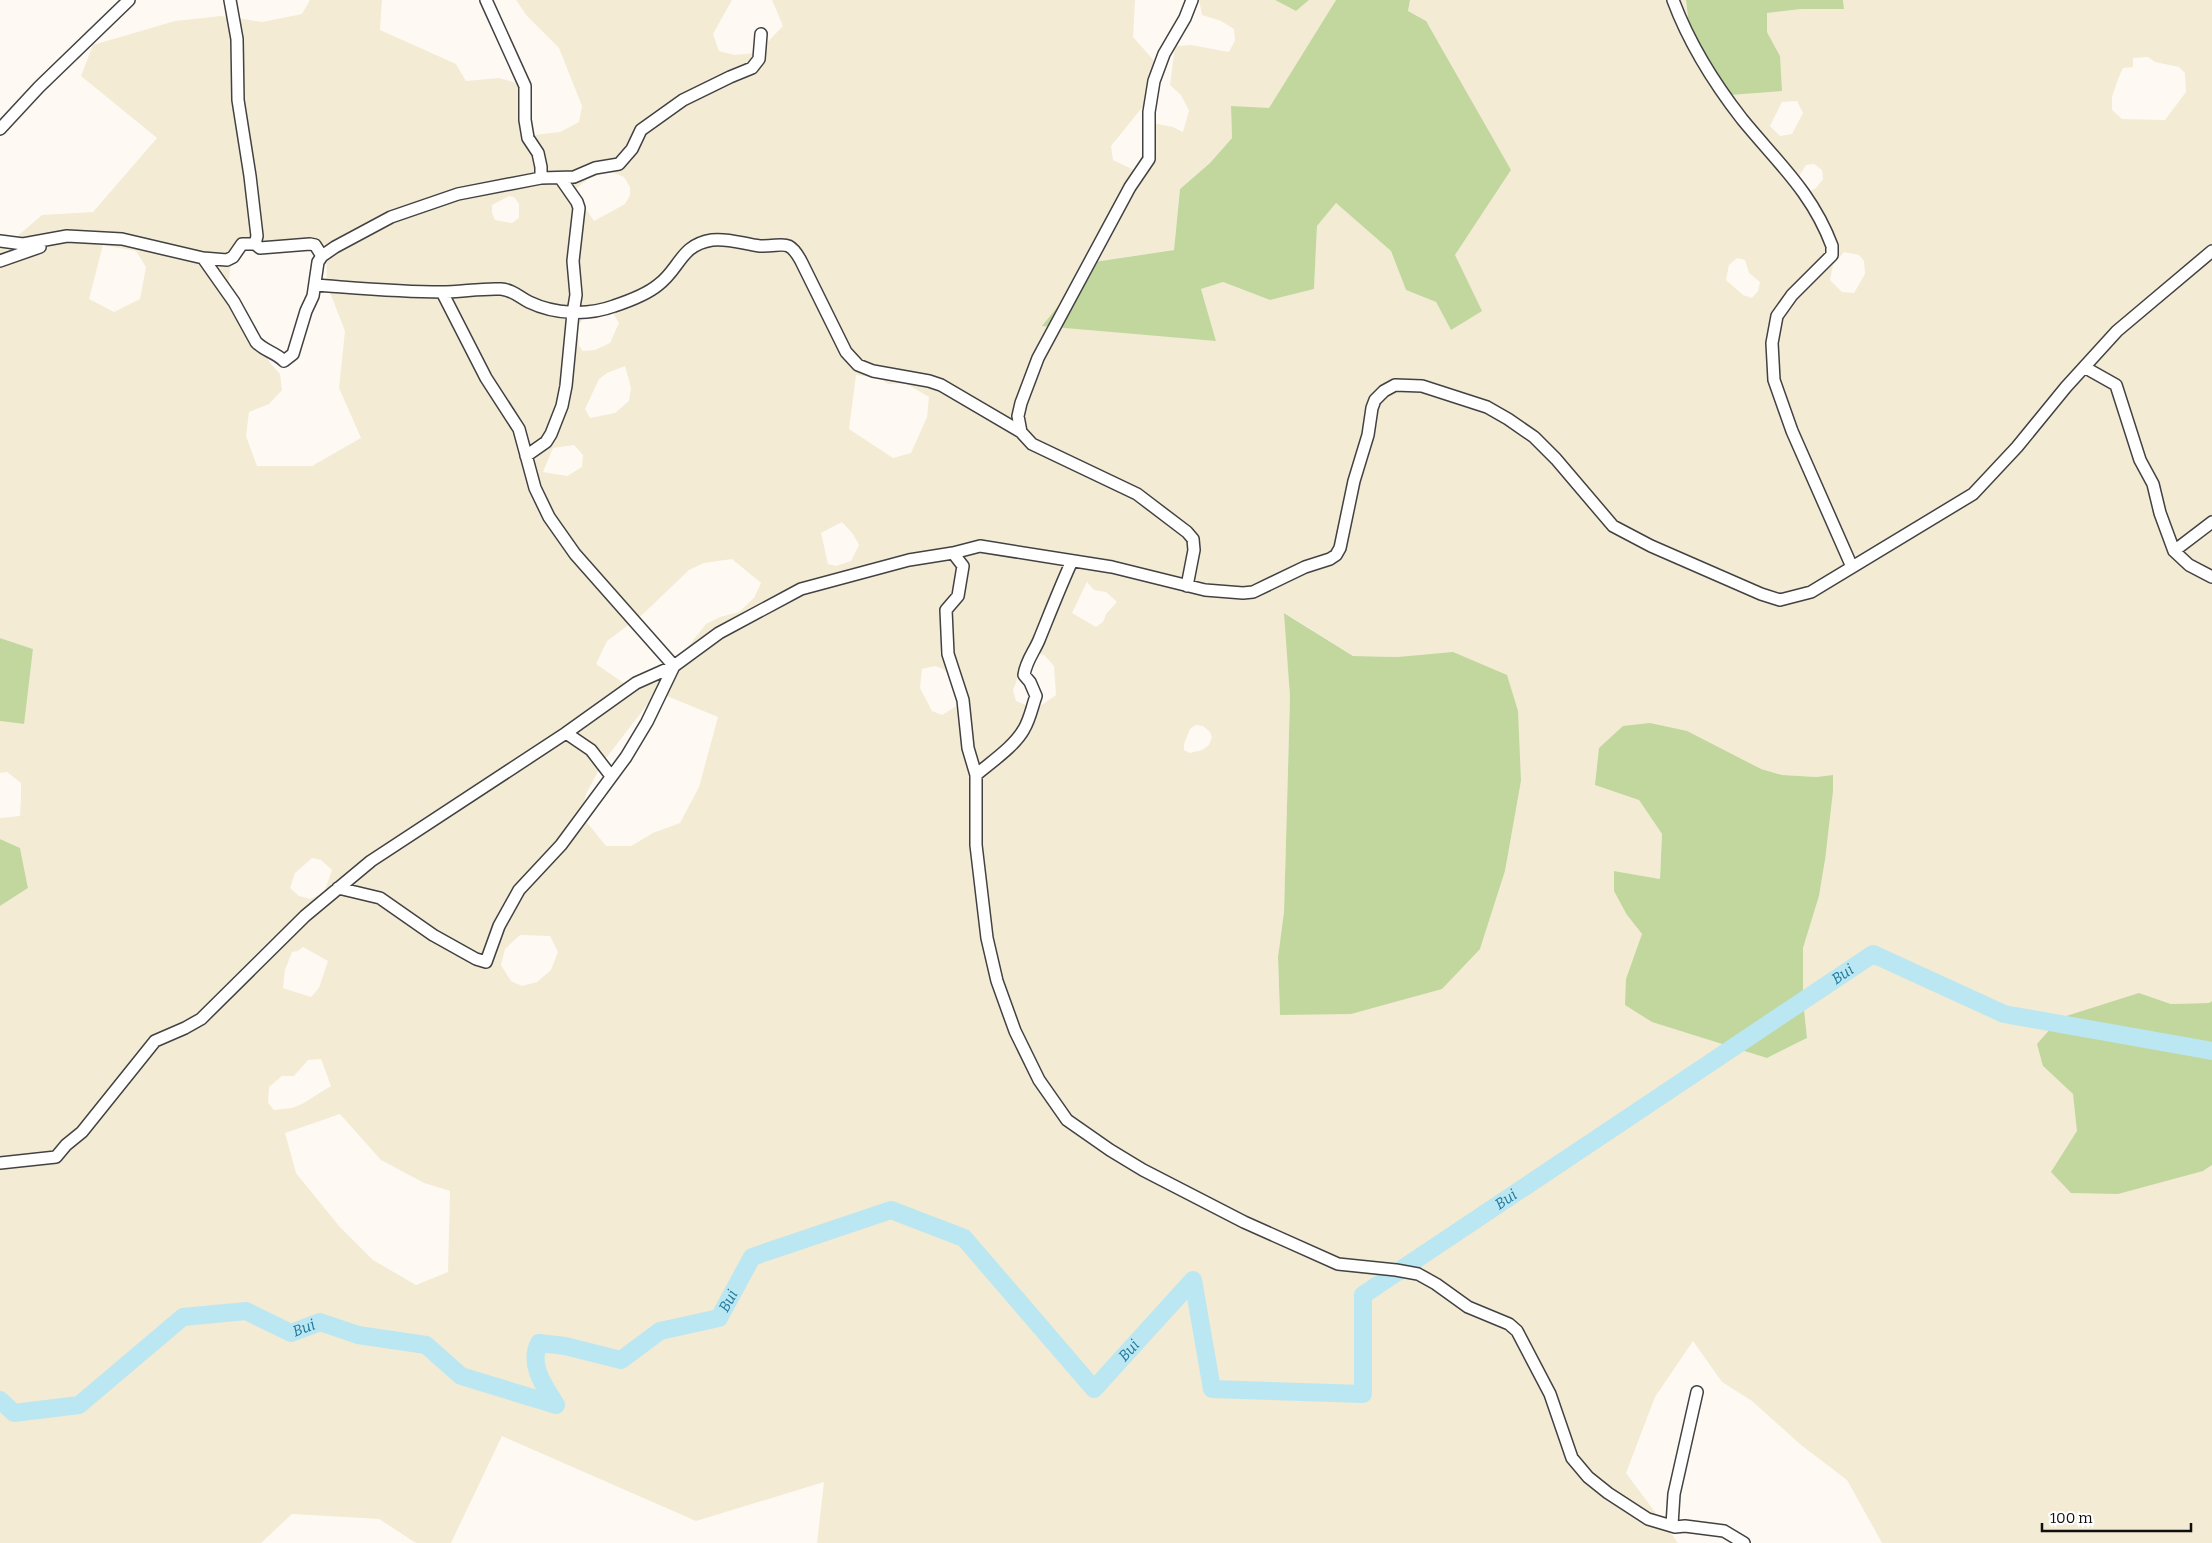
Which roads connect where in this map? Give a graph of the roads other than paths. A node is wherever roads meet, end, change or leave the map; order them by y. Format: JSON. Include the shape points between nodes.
{"nodes":[{"id":1,"x":129,"y":0,"type":"edge"},
{"id":2,"x":230,"y":0,"type":"edge"},
{"id":3,"x":486,"y":0,"type":"edge"},
{"id":4,"x":1192,"y":0,"type":"edge"},
{"id":5,"x":1674,"y":0,"type":"edge"},
{"id":6,"x":761,"y":34,"type":"dead end"},
{"id":7,"x":0,"y":129,"type":"edge"},
{"id":8,"x":541,"y":178,"type":"junction"},
{"id":9,"x":561,"y":179,"type":"junction"},
{"id":10,"x":67,"y":236,"type":"junction"},
{"id":11,"x":0,"y":241,"type":"edge"},
{"id":12,"x":254,"y":244,"type":"junction"},
{"id":13,"x":2212,"y":251,"type":"edge"},
{"id":14,"x":322,"y":256,"type":"junction"},
{"id":15,"x":203,"y":258,"type":"junction"},
{"id":16,"x":0,"y":261,"type":"edge"},
{"id":17,"x":315,"y":285,"type":"junction"},
{"id":18,"x":442,"y":292,"type":"junction"},
{"id":19,"x":573,"y":313,"type":"junction"},
{"id":20,"x":2084,"y":367,"type":"junction"},
{"id":21,"x":1021,"y":432,"type":"junction"},
{"id":22,"x":526,"y":456,"type":"junction"},
{"id":23,"x":2212,"y":522,"type":"edge"},
{"id":24,"x":2174,"y":551,"type":"junction"},
{"id":25,"x":953,"y":553,"type":"junction"},
{"id":26,"x":1072,"y":561,"type":"junction"},
{"id":27,"x":1852,"y":567,"type":"junction"},
{"id":28,"x":2212,"y":577,"type":"edge"},
{"id":29,"x":1187,"y":586,"type":"junction"},
{"id":30,"x":674,"y":666,"type":"junction"},
{"id":31,"x":566,"y":733,"type":"junction"},
{"id":32,"x":976,"y":775,"type":"junction"},
{"id":33,"x":611,"y":776,"type":"junction"},
{"id":34,"x":338,"y":888,"type":"junction"},
{"id":35,"x":0,"y":1163,"type":"edge"},
{"id":36,"x":1697,"y":1392,"type":"dead end"},
{"id":37,"x":1672,"y":1525,"type":"junction"},
{"id":38,"x":1744,"y":1543,"type":"edge"}],
"edges":[{"from":1,"to":7,"type":"street","via":[[39,86]]},
{"from":2,"to":12,"type":"street","via":[[237,39],[238,100],[257,236]]},
{"from":3,"to":8,"type":"street","via":[[525,86],[524,120],[528,138],[538,154]]},
{"from":4,"to":21,"type":"street","via":[[1154,81],[1149,112],[1149,159],[1038,358],[1018,416]]},
{"from":5,"to":27,"type":"street","via":[[1704,63],[1742,119],[1804,191],[1832,246],[1832,255],[1792,295],[1777,316],[1772,344],[1774,380],[1792,431]]},
{"from":6,"to":9,"type":"street","via":[[759,59],[752,68],[683,100],[641,130],[632,149],[619,164]]},
{"from":8,"to":9,"type":"street"},
{"from":8,"to":14,"type":"street","via":[[469,190],[401,213]]},
{"from":9,"to":19,"type":"street","via":[[579,208],[573,260],[577,288]]},
{"from":10,"to":11,"type":"street","via":[[23,244]]},
{"from":10,"to":15,"type":"street","via":[[122,239]]},
{"from":10,"to":16,"type":"street"},
{"from":12,"to":14,"type":"street","via":[[260,248],[313,244]]},
{"from":12,"to":15,"type":"street","via":[[242,244],[227,260]]},
{"from":13,"to":20,"type":"street","via":[[2117,330]]},
{"from":14,"to":17,"type":"street"},
{"from":15,"to":17,"type":"street","via":[[234,302],[256,342],[284,361],[293,354]]},
{"from":17,"to":18,"type":"street"},
{"from":18,"to":19,"type":"street","via":[[504,290],[529,302]]},
{"from":18,"to":22,"type":"street","via":[[486,378],[520,429]]},
{"from":19,"to":21,"type":"street","via":[[612,307],[638,297],[658,285],[685,252],[701,243],[730,239],[751,245],[789,245],[801,261],[846,352],[858,365],[941,385]]},
{"from":19,"to":22,"type":"street","via":[[562,406],[546,442]]},
{"from":20,"to":24,"type":"street","via":[[2116,385]]},
{"from":20,"to":27,"type":"street","via":[[2032,431],[1973,494]]},
{"from":21,"to":29,"type":"street","via":[[1032,444],[1137,494],[1187,532],[1193,539],[1194,550]]},
{"from":22,"to":30,"type":"street","via":[[537,494],[575,554]]},
{"from":23,"to":24,"type":"street"},
{"from":24,"to":28,"type":"street","via":[[2189,565]]},
{"from":25,"to":26,"type":"street","via":[[980,546]]},
{"from":25,"to":30,"type":"street","via":[[909,560],[801,589],[719,633]]},
{"from":25,"to":32,"type":"street","via":[[963,566],[958,596],[946,610],[945,629],[948,654],[963,700],[968,748]]},
{"from":26,"to":29,"type":"street","via":[[1112,566]]},
{"from":26,"to":32,"type":"street","via":[[1026,665],[1024,675],[1036,696],[1023,731]]},
{"from":27,"to":29,"type":"street","via":[[1811,592],[1780,600],[1760,594],[1613,526],[1556,459],[1534,437],[1508,419],[1487,407],[1436,389],[1408,384],[1395,385],[1375,400],[1336,555],[1248,593]]},
{"from":30,"to":31,"type":"street","via":[[636,683]]},
{"from":30,"to":33,"type":"street","via":[[648,722]]},
{"from":31,"to":33,"type":"street","via":[[591,750]]},
{"from":31,"to":34,"type":"street","via":[[371,861]]},
{"from":32,"to":37,"type":"street","via":[[976,845],[987,938],[997,981],[1015,1031],[1039,1080],[1067,1120],[1143,1170],[1244,1222],[1338,1264],[1418,1274],[1468,1307],[1509,1324],[1517,1331],[1550,1394],[1572,1458],[1588,1477],[1615,1498],[1648,1519]]},
{"from":33,"to":34,"type":"street","via":[[561,845],[519,890],[499,926],[486,962],[433,935],[380,898]]},
{"from":34,"to":35,"type":"street","via":[[291,929],[201,1019],[155,1041],[82,1132],[56,1157]]},
{"from":36,"to":37,"type":"street","via":[[1674,1494]]},
{"from":37,"to":38,"type":"street","via":[[1724,1531]]}]}
